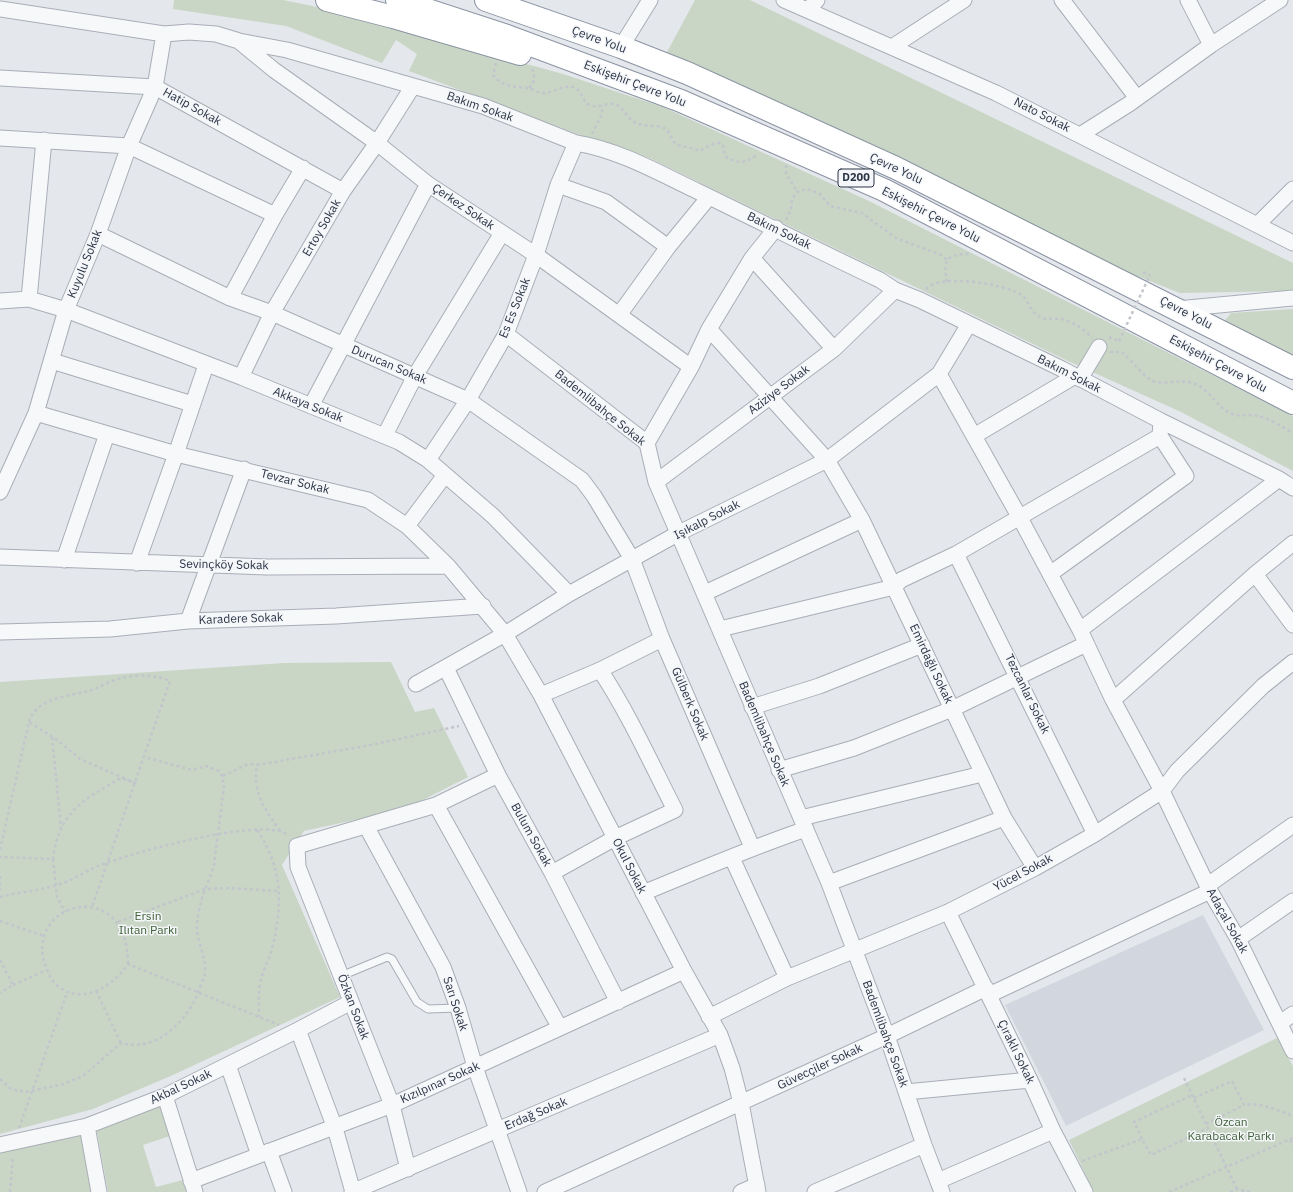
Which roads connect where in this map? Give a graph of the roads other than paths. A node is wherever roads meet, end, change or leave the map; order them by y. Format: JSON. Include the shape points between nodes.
{"nodes":[{"id":1,"x":327,"y":0,"type":"edge"},
{"id":2,"x":397,"y":0,"type":"edge"},
{"id":3,"x":486,"y":0,"type":"edge"},
{"id":4,"x":492,"y":0,"type":"edge"},
{"id":5,"x":650,"y":0,"type":"edge"},
{"id":6,"x":784,"y":0,"type":"edge"},
{"id":7,"x":964,"y":0,"type":"edge"},
{"id":8,"x":1062,"y":0,"type":"edge"},
{"id":9,"x":1188,"y":0,"type":"edge"},
{"id":10,"x":1280,"y":0,"type":"edge"},
{"id":11,"x":514,"y":4,"type":"edge"},
{"id":12,"x":812,"y":5,"type":"edge"},
{"id":13,"x":0,"y":9,"type":"edge"},
{"id":14,"x":164,"y":34,"type":"junction"},
{"id":15,"x":238,"y":41,"type":"junction"},
{"id":16,"x":1211,"y":45,"type":"junction"},
{"id":17,"x":892,"y":47,"type":"junction"},
{"id":18,"x":621,"y":48,"type":"junction"},
{"id":19,"x":595,"y":69,"type":"junction"},
{"id":20,"x":0,"y":78,"type":"edge"},
{"id":21,"x":413,"y":86,"type":"junction"},
{"id":22,"x":155,"y":87,"type":"junction"},
{"id":23,"x":1137,"y":98,"type":"junction"},
{"id":24,"x":1080,"y":135,"type":"junction"},
{"id":25,"x":0,"y":138,"type":"edge"},
{"id":26,"x":44,"y":140,"type":"junction"},
{"id":27,"x":377,"y":143,"type":"junction"},
{"id":28,"x":582,"y":144,"type":"junction"},
{"id":29,"x":129,"y":146,"type":"junction"},
{"id":30,"x":303,"y":168,"type":"junction"},
{"id":31,"x":428,"y":184,"type":"junction"},
{"id":32,"x":558,"y":185,"type":"junction"},
{"id":33,"x":1293,"y":189,"type":"edge"},
{"id":34,"x":343,"y":191,"type":"junction"},
{"id":35,"x":709,"y":197,"type":"junction"},
{"id":36,"x":275,"y":215,"type":"junction"},
{"id":37,"x":1258,"y":225,"type":"junction"},
{"id":38,"x":777,"y":230,"type":"junction"},
{"id":39,"x":502,"y":233,"type":"junction"},
{"id":40,"x":98,"y":234,"type":"junction"},
{"id":41,"x":1293,"y":243,"type":"edge"},
{"id":42,"x":668,"y":247,"type":"junction"},
{"id":43,"x":536,"y":255,"type":"junction"},
{"id":44,"x":752,"y":258,"type":"junction"},
{"id":45,"x":895,"y":290,"type":"junction"},
{"id":46,"x":230,"y":298,"type":"junction"},
{"id":47,"x":1293,"y":298,"type":"edge"},
{"id":48,"x":29,"y":299,"type":"junction"},
{"id":49,"x":0,"y":301,"type":"edge"},
{"id":50,"x":1177,"y":309,"type":"junction"},
{"id":51,"x":66,"y":310,"type":"junction"},
{"id":52,"x":272,"y":313,"type":"junction"},
{"id":53,"x":619,"y":315,"type":"junction"},
{"id":54,"x":969,"y":324,"type":"junction"},
{"id":55,"x":709,"y":329,"type":"junction"},
{"id":56,"x":506,"y":334,"type":"junction"},
{"id":57,"x":1103,"y":341,"type":"road end"},
{"id":58,"x":344,"y":346,"type":"junction"},
{"id":59,"x":834,"y":349,"type":"junction"},
{"id":60,"x":52,"y":361,"type":"junction"},
{"id":61,"x":206,"y":364,"type":"junction"},
{"id":62,"x":691,"y":367,"type":"junction"},
{"id":63,"x":1293,"y":368,"type":"edge"},
{"id":64,"x":939,"y":374,"type":"junction"},
{"id":65,"x":415,"y":376,"type":"junction"},
{"id":66,"x":241,"y":377,"type":"junction"},
{"id":67,"x":1078,"y":377,"type":"junction"},
{"id":68,"x":770,"y":396,"type":"junction"},
{"id":69,"x":468,"y":400,"type":"junction"},
{"id":70,"x":1293,"y":403,"type":"edge"},
{"id":71,"x":192,"y":404,"type":"junction"},
{"id":72,"x":311,"y":406,"type":"junction"},
{"id":73,"x":36,"y":413,"type":"junction"},
{"id":74,"x":1161,"y":421,"type":"junction"},
{"id":75,"x":107,"y":434,"type":"junction"},
{"id":76,"x":385,"y":436,"type":"junction"},
{"id":77,"x":974,"y":436,"type":"junction"},
{"id":78,"x":1160,"y":436,"type":"junction"},
{"id":79,"x":647,"y":443,"type":"junction"},
{"id":80,"x":176,"y":454,"type":"junction"},
{"id":81,"x":428,"y":460,"type":"junction"},
{"id":82,"x":827,"y":460,"type":"junction"},
{"id":83,"x":244,"y":469,"type":"junction"},
{"id":84,"x":445,"y":475,"type":"junction"},
{"id":85,"x":1279,"y":479,"type":"junction"},
{"id":86,"x":656,"y":482,"type":"junction"},
{"id":87,"x":1293,"y":488,"type":"edge"},
{"id":88,"x":0,"y":492,"type":"edge"},
{"id":89,"x":1020,"y":518,"type":"junction"},
{"id":90,"x":862,"y":520,"type":"junction"},
{"id":91,"x":407,"y":526,"type":"junction"},
{"id":92,"x":680,"y":533,"type":"junction"},
{"id":93,"x":1293,"y":543,"type":"edge"},
{"id":94,"x":956,"y":554,"type":"junction"},
{"id":95,"x":0,"y":557,"type":"edge"},
{"id":96,"x":632,"y":559,"type":"junction"},
{"id":97,"x":64,"y":560,"type":"junction"},
{"id":98,"x":137,"y":563,"type":"junction"},
{"id":99,"x":208,"y":565,"type":"junction"},
{"id":100,"x":448,"y":566,"type":"junction"},
{"id":101,"x":1050,"y":574,"type":"junction"},
{"id":102,"x":1255,"y":574,"type":"junction"},
{"id":103,"x":894,"y":587,"type":"junction"},
{"id":104,"x":705,"y":593,"type":"junction"},
{"id":105,"x":569,"y":594,"type":"junction"},
{"id":106,"x":483,"y":606,"type":"junction"},
{"id":107,"x":188,"y":621,"type":"junction"},
{"id":108,"x":1293,"y":625,"type":"edge"},
{"id":109,"x":720,"y":629,"type":"junction"},
{"id":110,"x":1080,"y":630,"type":"junction"},
{"id":111,"x":0,"y":632,"type":"edge"},
{"id":112,"x":505,"y":634,"type":"junction"},
{"id":113,"x":662,"y":638,"type":"junction"},
{"id":114,"x":1086,"y":644,"type":"junction"},
{"id":115,"x":922,"y":645,"type":"junction"},
{"id":116,"x":1293,"y":662,"type":"edge"},
{"id":117,"x":446,"y":668,"type":"junction"},
{"id":118,"x":600,"y":670,"type":"junction"},
{"id":119,"x":1019,"y":678,"type":"junction"},
{"id":120,"x":416,"y":684,"type":"dead end"},
{"id":121,"x":541,"y":696,"type":"junction"},
{"id":122,"x":1113,"y":700,"type":"junction"},
{"id":123,"x":752,"y":707,"type":"junction"},
{"id":124,"x":952,"y":710,"type":"junction"},
{"id":125,"x":779,"y":770,"type":"junction"},
{"id":126,"x":982,"y":774,"type":"junction"},
{"id":127,"x":498,"y":776,"type":"junction"},
{"id":128,"x":1162,"y":791,"type":"junction"},
{"id":129,"x":436,"y":805,"type":"junction"},
{"id":130,"x":1004,"y":818,"type":"junction"},
{"id":131,"x":803,"y":824,"type":"junction"},
{"id":132,"x":1293,"y":825,"type":"edge"},
{"id":133,"x":366,"y":826,"type":"junction"},
{"id":134,"x":1096,"y":834,"type":"junction"},
{"id":135,"x":615,"y":838,"type":"junction"},
{"id":136,"x":752,"y":847,"type":"junction"},
{"id":137,"x":732,"y":858,"type":"junction"},
{"id":138,"x":1035,"y":868,"type":"junction"},
{"id":139,"x":552,"y":873,"type":"junction"},
{"id":140,"x":828,"y":883,"type":"junction"},
{"id":141,"x":1209,"y":888,"type":"junction"},
{"id":142,"x":643,"y":892,"type":"junction"},
{"id":143,"x":1293,"y":901,"type":"edge"},
{"id":144,"x":948,"y":912,"type":"junction"},
{"id":145,"x":1238,"y":939,"type":"junction"},
{"id":146,"x":854,"y":950,"type":"junction"},
{"id":147,"x":684,"y":971,"type":"junction"},
{"id":148,"x":341,"y":976,"type":"junction"},
{"id":149,"x":787,"y":978,"type":"junction"},
{"id":150,"x":987,"y":992,"type":"junction"},
{"id":151,"x":351,"y":1002,"type":"junction"},
{"id":152,"x":618,"y":1002,"type":"junction"},
{"id":153,"x":458,"y":1008,"type":"junction"},
{"id":154,"x":1293,"y":1014,"type":"edge"},
{"id":155,"x":709,"y":1016,"type":"junction"},
{"id":156,"x":1280,"y":1023,"type":"junction"},
{"id":157,"x":560,"y":1028,"type":"junction"},
{"id":158,"x":298,"y":1030,"type":"junction"},
{"id":159,"x":720,"y":1036,"type":"junction"},
{"id":160,"x":887,"y":1036,"type":"junction"},
{"id":161,"x":1293,"y":1050,"type":"edge"},
{"id":162,"x":228,"y":1065,"type":"junction"},
{"id":163,"x":475,"y":1067,"type":"junction"},
{"id":164,"x":1030,"y":1080,"type":"junction"},
{"id":165,"x":906,"y":1092,"type":"junction"},
{"id":166,"x":165,"y":1096,"type":"junction"},
{"id":167,"x":741,"y":1103,"type":"junction"},
{"id":168,"x":392,"y":1105,"type":"junction"},
{"id":169,"x":87,"y":1126,"type":"junction"},
{"id":170,"x":335,"y":1128,"type":"junction"},
{"id":171,"x":498,"y":1130,"type":"junction"},
{"id":172,"x":1053,"y":1131,"type":"junction"},
{"id":173,"x":7,"y":1144,"type":"edge"},
{"id":174,"x":924,"y":1145,"type":"junction"},
{"id":175,"x":264,"y":1153,"type":"junction"},
{"id":176,"x":408,"y":1169,"type":"junction"},
{"id":177,"x":193,"y":1186,"type":"edge"},
{"id":178,"x":940,"y":1187,"type":"edge"},
{"id":179,"x":758,"y":1188,"type":"edge"},
{"id":180,"x":1079,"y":1190,"type":"edge"},
{"id":181,"x":99,"y":1192,"type":"edge"},
{"id":182,"x":284,"y":1192,"type":"edge"},
{"id":183,"x":353,"y":1192,"type":"edge"},
{"id":184,"x":519,"y":1192,"type":"edge"},
{"id":185,"x":545,"y":1192,"type":"edge"},
{"id":186,"x":741,"y":1192,"type":"edge"},
{"id":187,"x":815,"y":1192,"type":"edge"}],
"edges":[{"from":1,"to":19,"type":"highway","via":[[492,47],[564,65]]},
{"from":2,"to":19,"type":"highway","name":"Eskişehir Çevre Yolu","number":"D200","via":[[507,36]]},
{"from":3,"to":11,"type":"highway","name":"Çevre Yolu","number":"D200"},
{"from":4,"to":11,"type":"highway"},
{"from":5,"to":18,"type":"street"},
{"from":6,"to":12,"type":"street","name":"Nato Sokak"},
{"from":7,"to":17,"type":"street"},
{"from":8,"to":23,"type":"street"},
{"from":9,"to":16,"type":"street"},
{"from":10,"to":16,"type":"street"},
{"from":11,"to":18,"type":"highway","name":"Çevre Yolu","number":"D200"},
{"from":12,"to":17,"type":"street","name":"Nato Sokak"},
{"from":13,"to":14,"type":"street"},
{"from":14,"to":15,"type":"street","via":[[216,34]]},
{"from":14,"to":22,"type":"street","name":"Kuyulu Sokak"},
{"from":15,"to":21,"type":"street","name":"Bakım Sokak","via":[[287,50]]},
{"from":15,"to":27,"type":"street","name":"Çerkez Sokak","via":[[274,70]]},
{"from":16,"to":23,"type":"street"},
{"from":17,"to":24,"type":"street","name":"Nato Sokak","via":[[996,93]]},
{"from":18,"to":50,"type":"highway","name":"Çevre Yolu","number":"D200","via":[[687,73],[896,168]]},
{"from":19,"to":70,"type":"highway","name":"Eskişehir Çevre Yolu","number":"D200","via":[[681,101],[884,190]]},
{"from":20,"to":22,"type":"street","name":"Hatip Sokak"},
{"from":21,"to":27,"type":"street","name":"Ertoy Sokak"},
{"from":21,"to":28,"type":"street","name":"Bakım Sokak","via":[[483,106]]},
{"from":22,"to":29,"type":"street","name":"Kuyulu Sokak"},
{"from":22,"to":30,"type":"street","name":"Hatip Sokak"},
{"from":23,"to":24,"type":"street"},
{"from":24,"to":37,"type":"street","name":"Nato Sokak"},
{"from":25,"to":26,"type":"street"},
{"from":26,"to":29,"type":"street"},
{"from":26,"to":48,"type":"street"},
{"from":27,"to":31,"type":"street","name":"Çerkez Sokak"},
{"from":27,"to":34,"type":"street","name":"Ertoy Sokak"},
{"from":28,"to":32,"type":"street","name":"Es Es Sokak"},
{"from":28,"to":35,"type":"street","name":"Bakım Sokak","via":[[636,162]]},
{"from":29,"to":36,"type":"street"},
{"from":29,"to":40,"type":"street","name":"Kuyulu Sokak"},
{"from":30,"to":34,"type":"street","name":"Hatip Sokak"},
{"from":30,"to":36,"type":"street"},
{"from":31,"to":39,"type":"street","name":"Çerkez Sokak"},
{"from":31,"to":58,"type":"street"},
{"from":32,"to":42,"type":"street","via":[[606,202]]},
{"from":32,"to":43,"type":"street","name":"Es Es Sokak"},
{"from":33,"to":37,"type":"street"},
{"from":34,"to":52,"type":"street","name":"Ertoy Sokak"},
{"from":35,"to":38,"type":"street","name":"Bakım Sokak"},
{"from":35,"to":42,"type":"street"},
{"from":36,"to":46,"type":"street"},
{"from":37,"to":41,"type":"street","name":"Nato Sokak"},
{"from":38,"to":44,"type":"street"},
{"from":38,"to":45,"type":"street","name":"Bakım Sokak","via":[[880,280]]},
{"from":39,"to":43,"type":"street","name":"Çerkez Sokak"},
{"from":39,"to":65,"type":"street"},
{"from":40,"to":46,"type":"street","name":"Durucan Sokak"},
{"from":40,"to":51,"type":"street","name":"Kuyulu Sokak"},
{"from":42,"to":53,"type":"street"},
{"from":43,"to":53,"type":"street","name":"Çerkez Sokak"},
{"from":43,"to":56,"type":"street","name":"Es Es Sokak"},
{"from":44,"to":55,"type":"street"},
{"from":44,"to":59,"type":"street"},
{"from":45,"to":54,"type":"street","name":"Bakım Sokak"},
{"from":45,"to":59,"type":"street","name":"Aziziye Sokak"},
{"from":46,"to":52,"type":"street","name":"Durucan Sokak"},
{"from":47,"to":50,"type":"street"},
{"from":48,"to":49,"type":"street","name":"Akkaya Sokak"},
{"from":48,"to":51,"type":"street","name":"Akkaya Sokak"},
{"from":50,"to":63,"type":"highway","name":"Çevre Yolu","number":"D200"},
{"from":51,"to":60,"type":"street","name":"Kuyulu Sokak"},
{"from":51,"to":61,"type":"street","name":"Akkaya Sokak"},
{"from":52,"to":58,"type":"street","name":"Durucan Sokak"},
{"from":52,"to":66,"type":"street","name":"Ertoy Sokak"},
{"from":53,"to":62,"type":"street","name":"Çerkez Sokak"},
{"from":54,"to":64,"type":"street","name":"Işıkalp Sokak"},
{"from":54,"to":67,"type":"street","name":"Bakım Sokak"},
{"from":55,"to":62,"type":"street"},
{"from":55,"to":68,"type":"street","name":"Emirdağlı Sokak"},
{"from":56,"to":69,"type":"street","name":"Es Es Sokak"},
{"from":56,"to":79,"type":"street","name":"Bademlibahçe Sokak"},
{"from":57,"to":67,"type":"street"},
{"from":58,"to":65,"type":"street","name":"Durucan Sokak"},
{"from":58,"to":72,"type":"street"},
{"from":59,"to":68,"type":"street","name":"Aziziye Sokak"},
{"from":60,"to":71,"type":"street"},
{"from":60,"to":73,"type":"street","name":"Kuyulu Sokak"},
{"from":61,"to":66,"type":"street","name":"Akkaya Sokak"},
{"from":61,"to":71,"type":"street"},
{"from":62,"to":79,"type":"street"},
{"from":64,"to":77,"type":"street","name":"Adaçal Sokak"},
{"from":64,"to":82,"type":"street","name":"Işıkalp Sokak"},
{"from":65,"to":69,"type":"street","name":"Durucan Sokak"},
{"from":65,"to":76,"type":"street"},
{"from":66,"to":72,"type":"street","name":"Akkaya Sokak"},
{"from":67,"to":74,"type":"street","name":"Bakım Sokak"},
{"from":67,"to":77,"type":"street"},
{"from":68,"to":82,"type":"street","name":"Emirdağlı Sokak"},
{"from":68,"to":86,"type":"street","name":"Aziziye Sokak"},
{"from":69,"to":81,"type":"street","name":"Es Es Sokak"},
{"from":69,"to":96,"type":"street","name":"Durucan Sokak","via":[[582,480]]},
{"from":71,"to":80,"type":"street"},
{"from":72,"to":76,"type":"street","name":"Akkaya Sokak"},
{"from":73,"to":75,"type":"street","name":"Tevzar Sokak"},
{"from":73,"to":88,"type":"street","name":"Kuyulu Sokak"},
{"from":74,"to":78,"type":"street"},
{"from":74,"to":85,"type":"street","name":"Bakım Sokak"},
{"from":75,"to":80,"type":"street","name":"Tevzar Sokak"},
{"from":75,"to":97,"type":"street"},
{"from":76,"to":81,"type":"street","name":"Akkaya Sokak"},
{"from":77,"to":89,"type":"street","name":"Adaçal Sokak"},
{"from":78,"to":89,"type":"street"},
{"from":78,"to":101,"type":"street","via":[[1186,476]]},
{"from":79,"to":86,"type":"street","name":"Bademlibahçe Sokak"},
{"from":80,"to":83,"type":"street","name":"Tevzar Sokak"},
{"from":80,"to":98,"type":"street"},
{"from":81,"to":84,"type":"street","name":"Akkaya Sokak"},
{"from":82,"to":90,"type":"street","name":"Emirdağlı Sokak"},
{"from":82,"to":92,"type":"street","name":"Işıkalp Sokak"},
{"from":83,"to":91,"type":"street","name":"Tevzar Sokak","via":[[368,500]]},
{"from":83,"to":99,"type":"street"},
{"from":84,"to":91,"type":"street"},
{"from":84,"to":105,"type":"street","name":"Akkaya Sokak","via":[[493,516]]},
{"from":85,"to":87,"type":"street","name":"Bakım Sokak"},
{"from":85,"to":110,"type":"street"},
{"from":86,"to":92,"type":"street","name":"Bademlibahçe Sokak"},
{"from":89,"to":94,"type":"street"},
{"from":89,"to":101,"type":"street","name":"Adaçal Sokak"},
{"from":90,"to":103,"type":"street","name":"Emirdağlı Sokak"},
{"from":90,"to":104,"type":"street"},
{"from":91,"to":100,"type":"street","name":"Tevzar Sokak"},
{"from":92,"to":96,"type":"street","name":"Işıkalp Sokak"},
{"from":92,"to":104,"type":"street","name":"Bademlibahçe Sokak"},
{"from":93,"to":102,"type":"street"},
{"from":94,"to":103,"type":"street","via":[[901,580]]},
{"from":94,"to":119,"type":"street","name":"Tezcanlar Sokak"},
{"from":95,"to":97,"type":"street","name":"Sevinçköy Sokak"},
{"from":96,"to":105,"type":"street","name":"Işıkalp Sokak"},
{"from":96,"to":113,"type":"street","name":"Gülberk Sokak"},
{"from":97,"to":98,"type":"street","name":"Sevinçköy Sokak"},
{"from":98,"to":99,"type":"street","name":"Sevinçköy Sokak"},
{"from":99,"to":100,"type":"street","name":"Sevinçköy Sokak"},
{"from":99,"to":107,"type":"street"},
{"from":100,"to":106,"type":"street","name":"Tevzar Sokak"},
{"from":101,"to":110,"type":"street","name":"Adaçal Sokak"},
{"from":102,"to":108,"type":"street"},
{"from":102,"to":122,"type":"street"},
{"from":103,"to":109,"type":"street"},
{"from":103,"to":115,"type":"street","name":"Emirdağlı Sokak"},
{"from":104,"to":109,"type":"street","name":"Bademlibahçe Sokak"},
{"from":105,"to":112,"type":"street","name":"Işıkalp Sokak"},
{"from":106,"to":107,"type":"street","name":"Karadere Sokak","via":[[336,616]]},
{"from":106,"to":112,"type":"street","name":"Tevzar Sokak"},
{"from":107,"to":111,"type":"street","name":"Karadere Sokak","via":[[110,629]]},
{"from":109,"to":123,"type":"street","name":"Bademlibahçe Sokak"},
{"from":110,"to":114,"type":"street","name":"Adaçal Sokak"},
{"from":112,"to":117,"type":"street","name":"Işıkalp Sokak"},
{"from":112,"to":121,"type":"street","name":"Okul Sokak"},
{"from":113,"to":118,"type":"street"},
{"from":113,"to":136,"type":"street","name":"Gülberk Sokak"},
{"from":114,"to":119,"type":"street"},
{"from":114,"to":122,"type":"street","name":"Adaçal Sokak"},
{"from":115,"to":123,"type":"street","via":[[819,686]]},
{"from":115,"to":124,"type":"street","name":"Emirdağlı Sokak"},
{"from":116,"to":128,"type":"street","name":"Yücel Sokak","via":[[1263,686],[1177,772]]},
{"from":117,"to":120,"type":"street","name":"Işıkalp Sokak"},
{"from":117,"to":127,"type":"street","name":"Bulum Sokak"},
{"from":118,"to":121,"type":"street"},
{"from":118,"to":135,"type":"street","via":[[637,733],[675,810]]},
{"from":119,"to":124,"type":"street"},
{"from":119,"to":134,"type":"street","name":"Tezcanlar Sokak"},
{"from":121,"to":135,"type":"street","name":"Okul Sokak"},
{"from":122,"to":128,"type":"street","name":"Adaçal Sokak"},
{"from":123,"to":125,"type":"street","name":"Bademlibahçe Sokak"},
{"from":124,"to":125,"type":"street","via":[[854,748]]},
{"from":124,"to":126,"type":"street","name":"Emirdağlı Sokak"},
{"from":125,"to":131,"type":"street","name":"Bademlibahçe Sokak"},
{"from":126,"to":130,"type":"street","name":"Emirdağlı Sokak"},
{"from":126,"to":131,"type":"street"},
{"from":127,"to":129,"type":"street"},
{"from":127,"to":139,"type":"street","name":"Bulum Sokak"},
{"from":128,"to":134,"type":"street","name":"Yücel Sokak"},
{"from":128,"to":141,"type":"street","name":"Adaçal Sokak"},
{"from":129,"to":133,"type":"street"},
{"from":129,"to":157,"type":"street"},
{"from":130,"to":138,"type":"street","name":"Emirdağlı Sokak"},
{"from":130,"to":140,"type":"street"},
{"from":131,"to":136,"type":"street"},
{"from":131,"to":140,"type":"street","name":"Bademlibahçe Sokak"},
{"from":132,"to":141,"type":"street","name":"Güvecçiler Sokak"},
{"from":133,"to":148,"type":"street","name":"Özkan Sokak","via":[[297,846],[298,867]]},
{"from":133,"to":153,"type":"street","name":"Sarı Sokak","via":[[443,967]]},
{"from":134,"to":138,"type":"street","name":"Yücel Sokak"},
{"from":135,"to":139,"type":"street"},
{"from":135,"to":142,"type":"street","name":"Okul Sokak"},
{"from":136,"to":137,"type":"street"},
{"from":137,"to":142,"type":"street"},
{"from":137,"to":149,"type":"street"},
{"from":138,"to":144,"type":"street","name":"Yücel Sokak"},
{"from":139,"to":152,"type":"street","name":"Bulum Sokak"},
{"from":140,"to":146,"type":"street","name":"Bademlibahçe Sokak"},
{"from":141,"to":145,"type":"street","name":"Adaçal Sokak"},
{"from":141,"to":150,"type":"street","name":"Güvecçiler Sokak"},
{"from":142,"to":147,"type":"street","name":"Okul Sokak"},
{"from":143,"to":145,"type":"street"},
{"from":144,"to":146,"type":"street","name":"Yücel Sokak"},
{"from":144,"to":150,"type":"street","name":"Çıraklı Sokak"},
{"from":145,"to":156,"type":"street","name":"Adaçal Sokak"},
{"from":146,"to":149,"type":"street","name":"Yücel Sokak"},
{"from":146,"to":160,"type":"street","name":"Bademlibahçe Sokak"},
{"from":147,"to":152,"type":"street","name":"Kızılpınar Sokak"},
{"from":147,"to":155,"type":"street","name":"Okul Sokak"},
{"from":148,"to":151,"type":"street","name":"Özkan Sokak"},
{"from":148,"to":153,"type":"lane","via":[[387,957],[392,959],[418,1002],[428,1009]]},
{"from":149,"to":155,"type":"street","name":"Yücel Sokak"},
{"from":150,"to":160,"type":"street","name":"Güvecçiler Sokak"},
{"from":150,"to":164,"type":"street","name":"Çıraklı Sokak"},
{"from":151,"to":158,"type":"street","name":"Akbal Sokak"},
{"from":151,"to":168,"type":"street","name":"Özkan Sokak"},
{"from":152,"to":157,"type":"street","name":"Kızılpınar Sokak"},
{"from":153,"to":163,"type":"street","name":"Sarı Sokak"},
{"from":154,"to":156,"type":"street"},
{"from":155,"to":159,"type":"street","name":"Okul Sokak"},
{"from":156,"to":161,"type":"street","name":"Adaçal Sokak"},
{"from":157,"to":163,"type":"street","name":"Kızılpınar Sokak"},
{"from":158,"to":162,"type":"street","name":"Akbal Sokak"},
{"from":158,"to":170,"type":"street"},
{"from":159,"to":167,"type":"street","name":"Okul Sokak"},
{"from":159,"to":171,"type":"street","name":"Erdağ Sokak"},
{"from":160,"to":165,"type":"street","name":"Bademlibahçe Sokak"},
{"from":160,"to":167,"type":"street","name":"Güvecçiler Sokak"},
{"from":162,"to":166,"type":"street","name":"Akbal Sokak"},
{"from":162,"to":175,"type":"street"},
{"from":163,"to":168,"type":"street","name":"Kızılpınar Sokak"},
{"from":163,"to":171,"type":"street","name":"Sarı Sokak"},
{"from":164,"to":165,"type":"street"},
{"from":164,"to":172,"type":"street","name":"Çıraklı Sokak"},
{"from":165,"to":174,"type":"street","name":"Bademlibahçe Sokak"},
{"from":166,"to":169,"type":"street","name":"Akbal Sokak"},
{"from":166,"to":177,"type":"street"},
{"from":167,"to":179,"type":"street","name":"Okul Sokak"},
{"from":167,"to":185,"type":"street","name":"Güvecçiler Sokak"},
{"from":168,"to":170,"type":"street","name":"Kızılpınar Sokak"},
{"from":168,"to":176,"type":"street","name":"Özkan Sokak"},
{"from":169,"to":173,"type":"street","name":"Akbal Sokak"},
{"from":169,"to":181,"type":"street"},
{"from":170,"to":175,"type":"street","name":"Kızılpınar Sokak"},
{"from":170,"to":183,"type":"street"},
{"from":171,"to":176,"type":"street","name":"Erdağ Sokak"},
{"from":171,"to":184,"type":"street","name":"Sarı Sokak"},
{"from":172,"to":178,"type":"street"},
{"from":172,"to":180,"type":"street","name":"Çıraklı Sokak","via":[[1071,1166]]},
{"from":174,"to":178,"type":"street","name":"Bademlibahçe Sokak"},
{"from":174,"to":187,"type":"street"},
{"from":175,"to":177,"type":"street","name":"Kızılpınar Sokak"},
{"from":175,"to":182,"type":"street"},
{"from":176,"to":183,"type":"street","name":"Erdağ Sokak"},
{"from":179,"to":186,"type":"street"}]}
